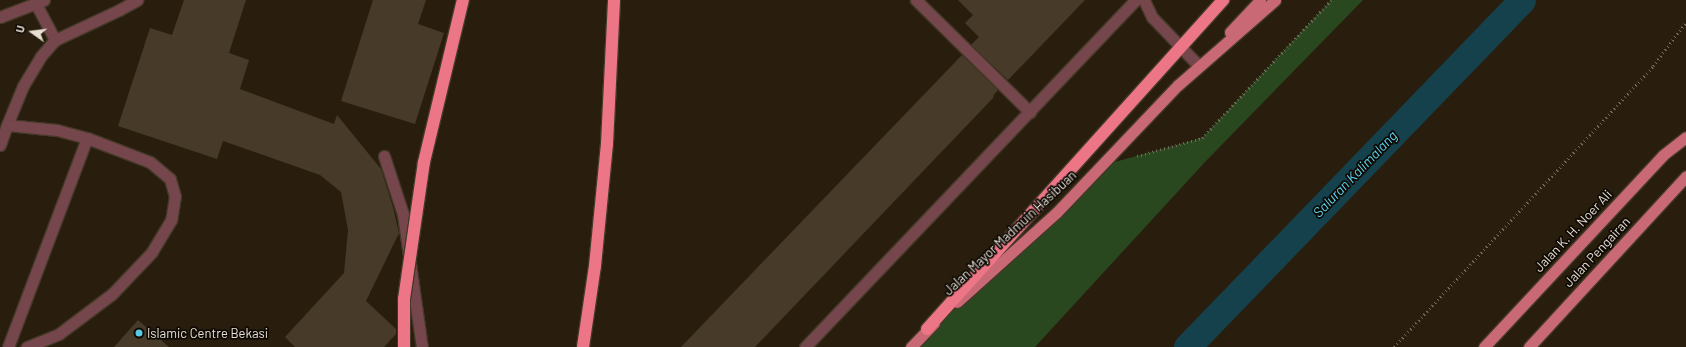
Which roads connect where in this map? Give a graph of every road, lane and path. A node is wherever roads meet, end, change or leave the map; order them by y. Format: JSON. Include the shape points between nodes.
{"nodes":[{"id":1,"x":136,"y":0,"type":"edge"},
{"id":2,"x":463,"y":0,"type":"edge"},
{"id":3,"x":614,"y":0,"type":"edge"},
{"id":4,"x":916,"y":0,"type":"edge"},
{"id":5,"x":1136,"y":0,"type":"edge"},
{"id":6,"x":1144,"y":0,"type":"edge"},
{"id":7,"x":1223,"y":0,"type":"edge"},
{"id":8,"x":1260,"y":0,"type":"edge"},
{"id":9,"x":1275,"y":0,"type":"edge"},
{"id":10,"x":1331,"y":0,"type":"edge"},
{"id":11,"x":40,"y":2,"type":"edge"},
{"id":12,"x":0,"y":18,"type":"edge"},
{"id":13,"x":1686,"y":22,"type":"edge"},
{"id":14,"x":55,"y":40,"type":"junction"},
{"id":15,"x":1182,"y":47,"type":"junction"},
{"id":16,"x":1198,"y":65,"type":"junction"},
{"id":17,"x":1178,"y":85,"type":"junction"},
{"id":18,"x":1030,"y":112,"type":"junction"},
{"id":19,"x":7,"y":125,"type":"junction"},
{"id":20,"x":1686,"y":137,"type":"edge"},
{"id":21,"x":86,"y":138,"type":"junction"},
{"id":22,"x":0,"y":145,"type":"edge"},
{"id":23,"x":384,"y":156,"type":"dead end"},
{"id":24,"x":1136,"y":156,"type":"dead end"},
{"id":25,"x":1686,"y":176,"type":"edge"},
{"id":26,"x":928,"y":329,"type":"junction"},
{"id":27,"x":812,"y":345,"type":"edge"},
{"id":28,"x":8,"y":347,"type":"edge"},
{"id":29,"x":26,"y":347,"type":"edge"},
{"id":30,"x":404,"y":347,"type":"edge"},
{"id":31,"x":422,"y":347,"type":"edge"},
{"id":32,"x":583,"y":347,"type":"edge"},
{"id":33,"x":911,"y":347,"type":"edge"},
{"id":34,"x":1394,"y":347,"type":"edge"},
{"id":35,"x":1484,"y":347,"type":"edge"},
{"id":36,"x":1529,"y":347,"type":"edge"}],
"edges":[{"from":1,"to":14,"type":"street"},
{"from":2,"to":30,"type":"highway","bridge":true,"via":[[424,162],[404,299]]},
{"from":3,"to":32,"type":"highway","via":[[607,144],[595,266]]},
{"from":4,"to":18,"type":"street"},
{"from":5,"to":18,"type":"street"},
{"from":6,"to":15,"type":"street","via":[[1152,17]]},
{"from":7,"to":15,"type":"highway"},
{"from":8,"to":16,"type":"main road","name":"Jalan Mayor Madmuin Hasibuan"},
{"from":9,"to":17,"type":"main road","name":"Jalan Mayor Madmuin Hasibuan"},
{"from":10,"to":24,"type":"path","via":[[1202,138]]},
{"from":11,"to":12,"type":"street"},
{"from":11,"to":14,"type":"street"},
{"from":13,"to":34,"type":"path","via":[[1653,66]]},
{"from":14,"to":19,"type":"street","via":[[41,56],[23,86]]},
{"from":15,"to":16,"type":"street"},
{"from":15,"to":26,"type":"highway"},
{"from":16,"to":17,"type":"main road","name":"Jalan Mayor Madmuin Hasibuan"},
{"from":17,"to":26,"type":"main road","name":"Jalan Mayor Madmuin Hasibuan","via":[[1056,213]]},
{"from":18,"to":27,"type":"street"},
{"from":19,"to":21,"type":"street","via":[[57,130]]},
{"from":19,"to":22,"type":"street"},
{"from":20,"to":35,"type":"main road","name":"Jalan K. H. Noer Ali","via":[[1663,155]]},
{"from":21,"to":28,"type":"street"},
{"from":21,"to":29,"type":"street","via":[[150,162],[170,179],[176,196],[171,220],[152,252],[112,294],[59,334]]},
{"from":23,"to":31,"type":"street","via":[[403,214]]},
{"from":25,"to":36,"type":"main road","name":"Jalan Pengairan"},
{"from":26,"to":33,"type":"main road","name":"Jalan Mayor Madmuin Hasibuan"}]}
